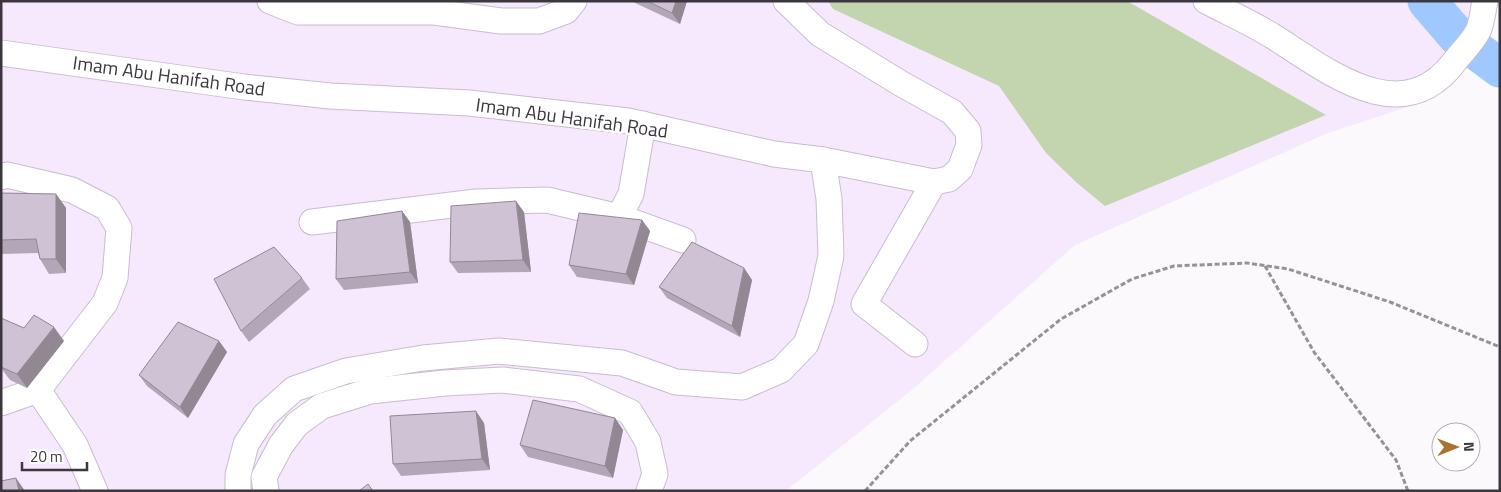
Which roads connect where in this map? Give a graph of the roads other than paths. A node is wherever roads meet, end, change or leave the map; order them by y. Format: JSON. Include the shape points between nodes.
{"nodes":[{"id":1,"x":270,"y":1,"type":"edge"},
{"id":2,"x":574,"y":1,"type":"edge"},
{"id":3,"x":786,"y":1,"type":"edge"},
{"id":4,"x":1206,"y":1,"type":"edge"},
{"id":5,"x":1485,"y":1,"type":"edge"},
{"id":6,"x":1,"y":53,"type":"edge"},
{"id":7,"x":643,"y":124,"type":"junction"},
{"id":8,"x":823,"y":160,"type":"junction"},
{"id":9,"x":3,"y":175,"type":"edge"},
{"id":10,"x":934,"y":182,"type":"junction"},
{"id":11,"x":619,"y":217,"type":"junction"},
{"id":12,"x":312,"y":222,"type":"dead end"},
{"id":13,"x":684,"y":240,"type":"dead end"},
{"id":14,"x":915,"y":344,"type":"dead end"},
{"id":15,"x":499,"y":351,"type":"junction"},
{"id":16,"x":503,"y":380,"type":"junction"},
{"id":17,"x":38,"y":390,"type":"junction"},
{"id":18,"x":1,"y":403,"type":"edge"},
{"id":19,"x":95,"y":491,"type":"edge"},
{"id":20,"x":238,"y":491,"type":"edge"},
{"id":21,"x":266,"y":491,"type":"edge"},
{"id":22,"x":649,"y":491,"type":"edge"}],
"edges":[{"from":1,"to":2,"type":"street","via":[[298,12],[434,12],[539,21],[566,11]]},
{"from":3,"to":10,"type":"street","via":[[820,34],[952,112],[963,124],[968,131],[969,145],[960,170],[949,179]]},
{"from":4,"to":5,"type":"street","via":[[1272,36],[1328,74],[1371,90],[1400,96],[1418,92],[1445,75],[1479,30]]},
{"from":6,"to":7,"type":"street","name":"Imam Abu Hanifah Road","via":[[244,87],[330,96],[469,103]]},
{"from":7,"to":8,"type":"street","name":"Imam Abu Hanifah Road","via":[[774,154]]},
{"from":7,"to":11,"type":"street","via":[[631,194]]},
{"from":8,"to":10,"type":"street","name":"Imam Abu Hanifah Road"},
{"from":8,"to":15,"type":"street","via":[[831,256],[821,301],[806,344],[780,370],[742,387],[676,382],[622,363]]},
{"from":9,"to":17,"type":"street","via":[[72,190],[107,208],[118,228],[115,278],[105,303]]},
{"from":10,"to":14,"type":"street","via":[[864,304]]},
{"from":11,"to":12,"type":"street","via":[[547,200],[476,202]]},
{"from":11,"to":13,"type":"street"},
{"from":15,"to":16,"type":"street"},
{"from":15,"to":20,"type":"street","via":[[423,358],[346,371],[294,389],[265,415],[246,444],[238,475]]},
{"from":16,"to":21,"type":"street","via":[[370,391],[322,406],[297,424],[281,445],[264,477]]},
{"from":16,"to":22,"type":"street","via":[[579,389],[630,412],[648,442],[656,474]]},
{"from":17,"to":18,"type":"street"},
{"from":17,"to":19,"type":"street","via":[[75,445]]}]}
